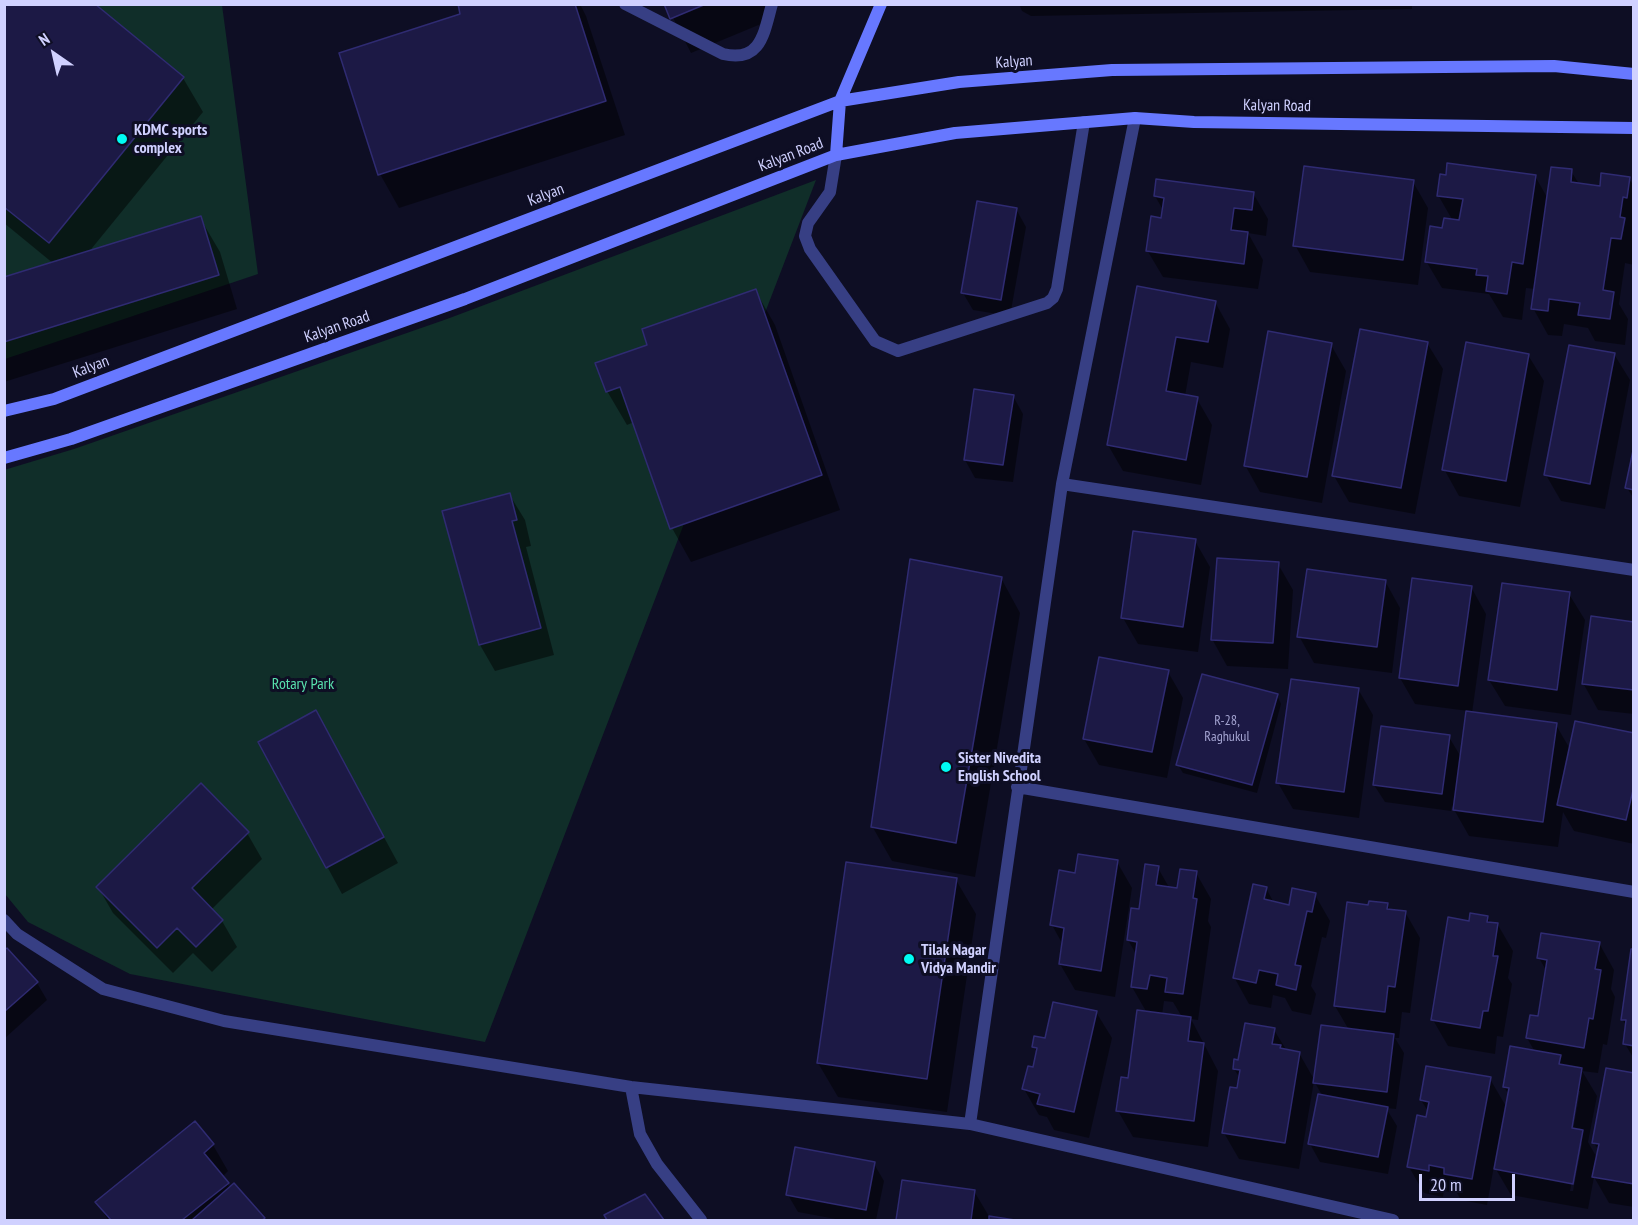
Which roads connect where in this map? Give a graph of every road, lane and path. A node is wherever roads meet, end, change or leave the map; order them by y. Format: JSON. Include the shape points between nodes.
{"nodes":[{"id":1,"x":625,"y":4,"type":"edge"},
{"id":2,"x":772,"y":4,"type":"edge"},
{"id":3,"x":881,"y":4,"type":"edge"},
{"id":4,"x":1634,"y":74,"type":"edge"},
{"id":5,"x":840,"y":101,"type":"junction"},
{"id":6,"x":1135,"y":118,"type":"junction"},
{"id":7,"x":1084,"y":122,"type":"junction"},
{"id":8,"x":1634,"y":128,"type":"edge"},
{"id":9,"x":836,"y":155,"type":"junction"},
{"id":10,"x":4,"y":411,"type":"edge"},
{"id":11,"x":4,"y":458,"type":"edge"},
{"id":12,"x":1062,"y":484,"type":"junction"},
{"id":13,"x":1634,"y":570,"type":"edge"},
{"id":14,"x":1017,"y":787,"type":"junction"},
{"id":15,"x":1634,"y":892,"type":"edge"},
{"id":16,"x":4,"y":920,"type":"edge"},
{"id":17,"x":631,"y":1087,"type":"junction"},
{"id":18,"x":970,"y":1124,"type":"junction"},
{"id":19,"x":701,"y":1221,"type":"edge"},
{"id":20,"x":1393,"y":1221,"type":"edge"}],
"edges":[{"from":1,"to":2,"type":"street","via":[[734,57],[751,52],[762,41]]},
{"from":3,"to":5,"type":"main road"},
{"from":4,"to":5,"type":"main road","name":"Kalyan","via":[[1554,66],[1112,70],[959,82]]},
{"from":5,"to":9,"type":"main road"},
{"from":5,"to":10,"type":"main road","name":"Kalyan","via":[[54,399]]},
{"from":6,"to":7,"type":"main road","name":"Kalyan Road"},
{"from":6,"to":8,"type":"main road","name":"Kalyan Road"},
{"from":6,"to":12,"type":"street"},
{"from":7,"to":9,"type":"main road","name":"Kalyan Road","via":[[956,133]]},
{"from":7,"to":9,"type":"street","via":[[1053,298],[898,351],[875,341],[810,249],[805,236],[808,223],[830,192]]},
{"from":9,"to":11,"type":"main road","name":"Kalyan Road","via":[[465,299],[71,439]]},
{"from":12,"to":13,"type":"street"},
{"from":12,"to":14,"type":"street"},
{"from":14,"to":15,"type":"street"},
{"from":14,"to":18,"type":"street"},
{"from":16,"to":17,"type":"street","via":[[17,934],[103,989],[224,1021]]},
{"from":17,"to":18,"type":"street"},
{"from":17,"to":19,"type":"street","via":[[640,1134],[657,1164]]},
{"from":18,"to":20,"type":"street"}]}
